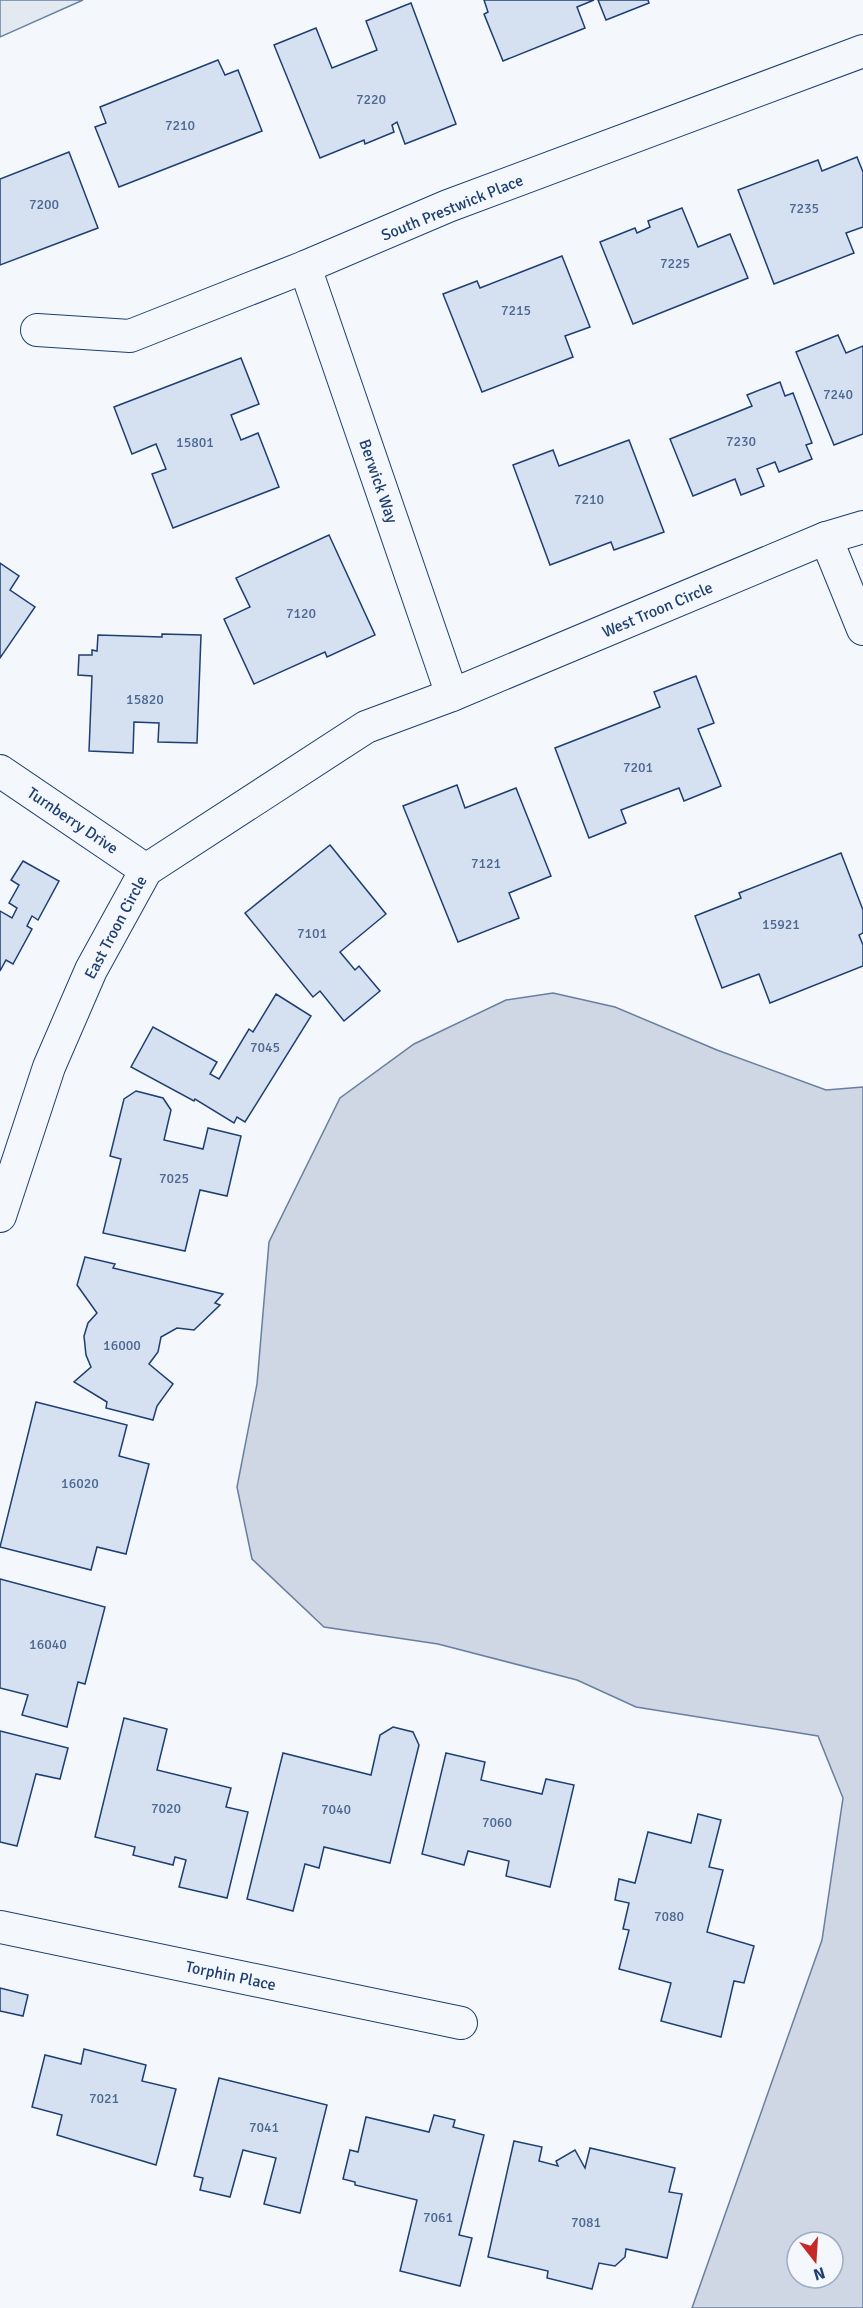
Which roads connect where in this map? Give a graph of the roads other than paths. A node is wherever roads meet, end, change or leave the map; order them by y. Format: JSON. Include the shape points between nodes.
{"nodes":[{"id":1,"x":863,"y":51,"type":"edge"},
{"id":2,"x":305,"y":267,"type":"junction"},
{"id":3,"x":37,"y":330,"type":"dead end"},
{"id":4,"x":863,"y":527,"type":"edge"},
{"id":5,"x":826,"y":538,"type":"junction"},
{"id":6,"x":863,"y":629,"type":"edge"},
{"id":7,"x":452,"y":695,"type":"junction"},
{"id":8,"x":0,"y":771,"type":"edge"},
{"id":9,"x":146,"y":870,"type":"junction"},
{"id":10,"x":0,"y":1216,"type":"edge"},
{"id":11,"x":0,"y":1927,"type":"edge"},
{"id":12,"x":461,"y":2023,"type":"dead end"}],
"edges":[{"from":1,"to":2,"type":"street","name":"South Prestwick Place","via":[[448,206]]},
{"from":2,"to":3,"type":"street","name":"South Prestwick Place","via":[[130,336]]},
{"from":2,"to":7,"type":"street","name":"Berwick Way"},
{"from":4,"to":5,"type":"street","name":"West Troon Circle"},
{"from":5,"to":6,"type":"street"},
{"from":5,"to":7,"type":"street","name":"West Troon Circle"},
{"from":7,"to":9,"type":"street","name":"East Troon Circle","via":[[366,727]]},
{"from":8,"to":9,"type":"street","name":"Turnberry Drive"},
{"from":9,"to":10,"type":"street","name":"East Troon Circle","via":[[91,970],[58,1046]]},
{"from":11,"to":12,"type":"street","name":"Torphin Place"}]}
